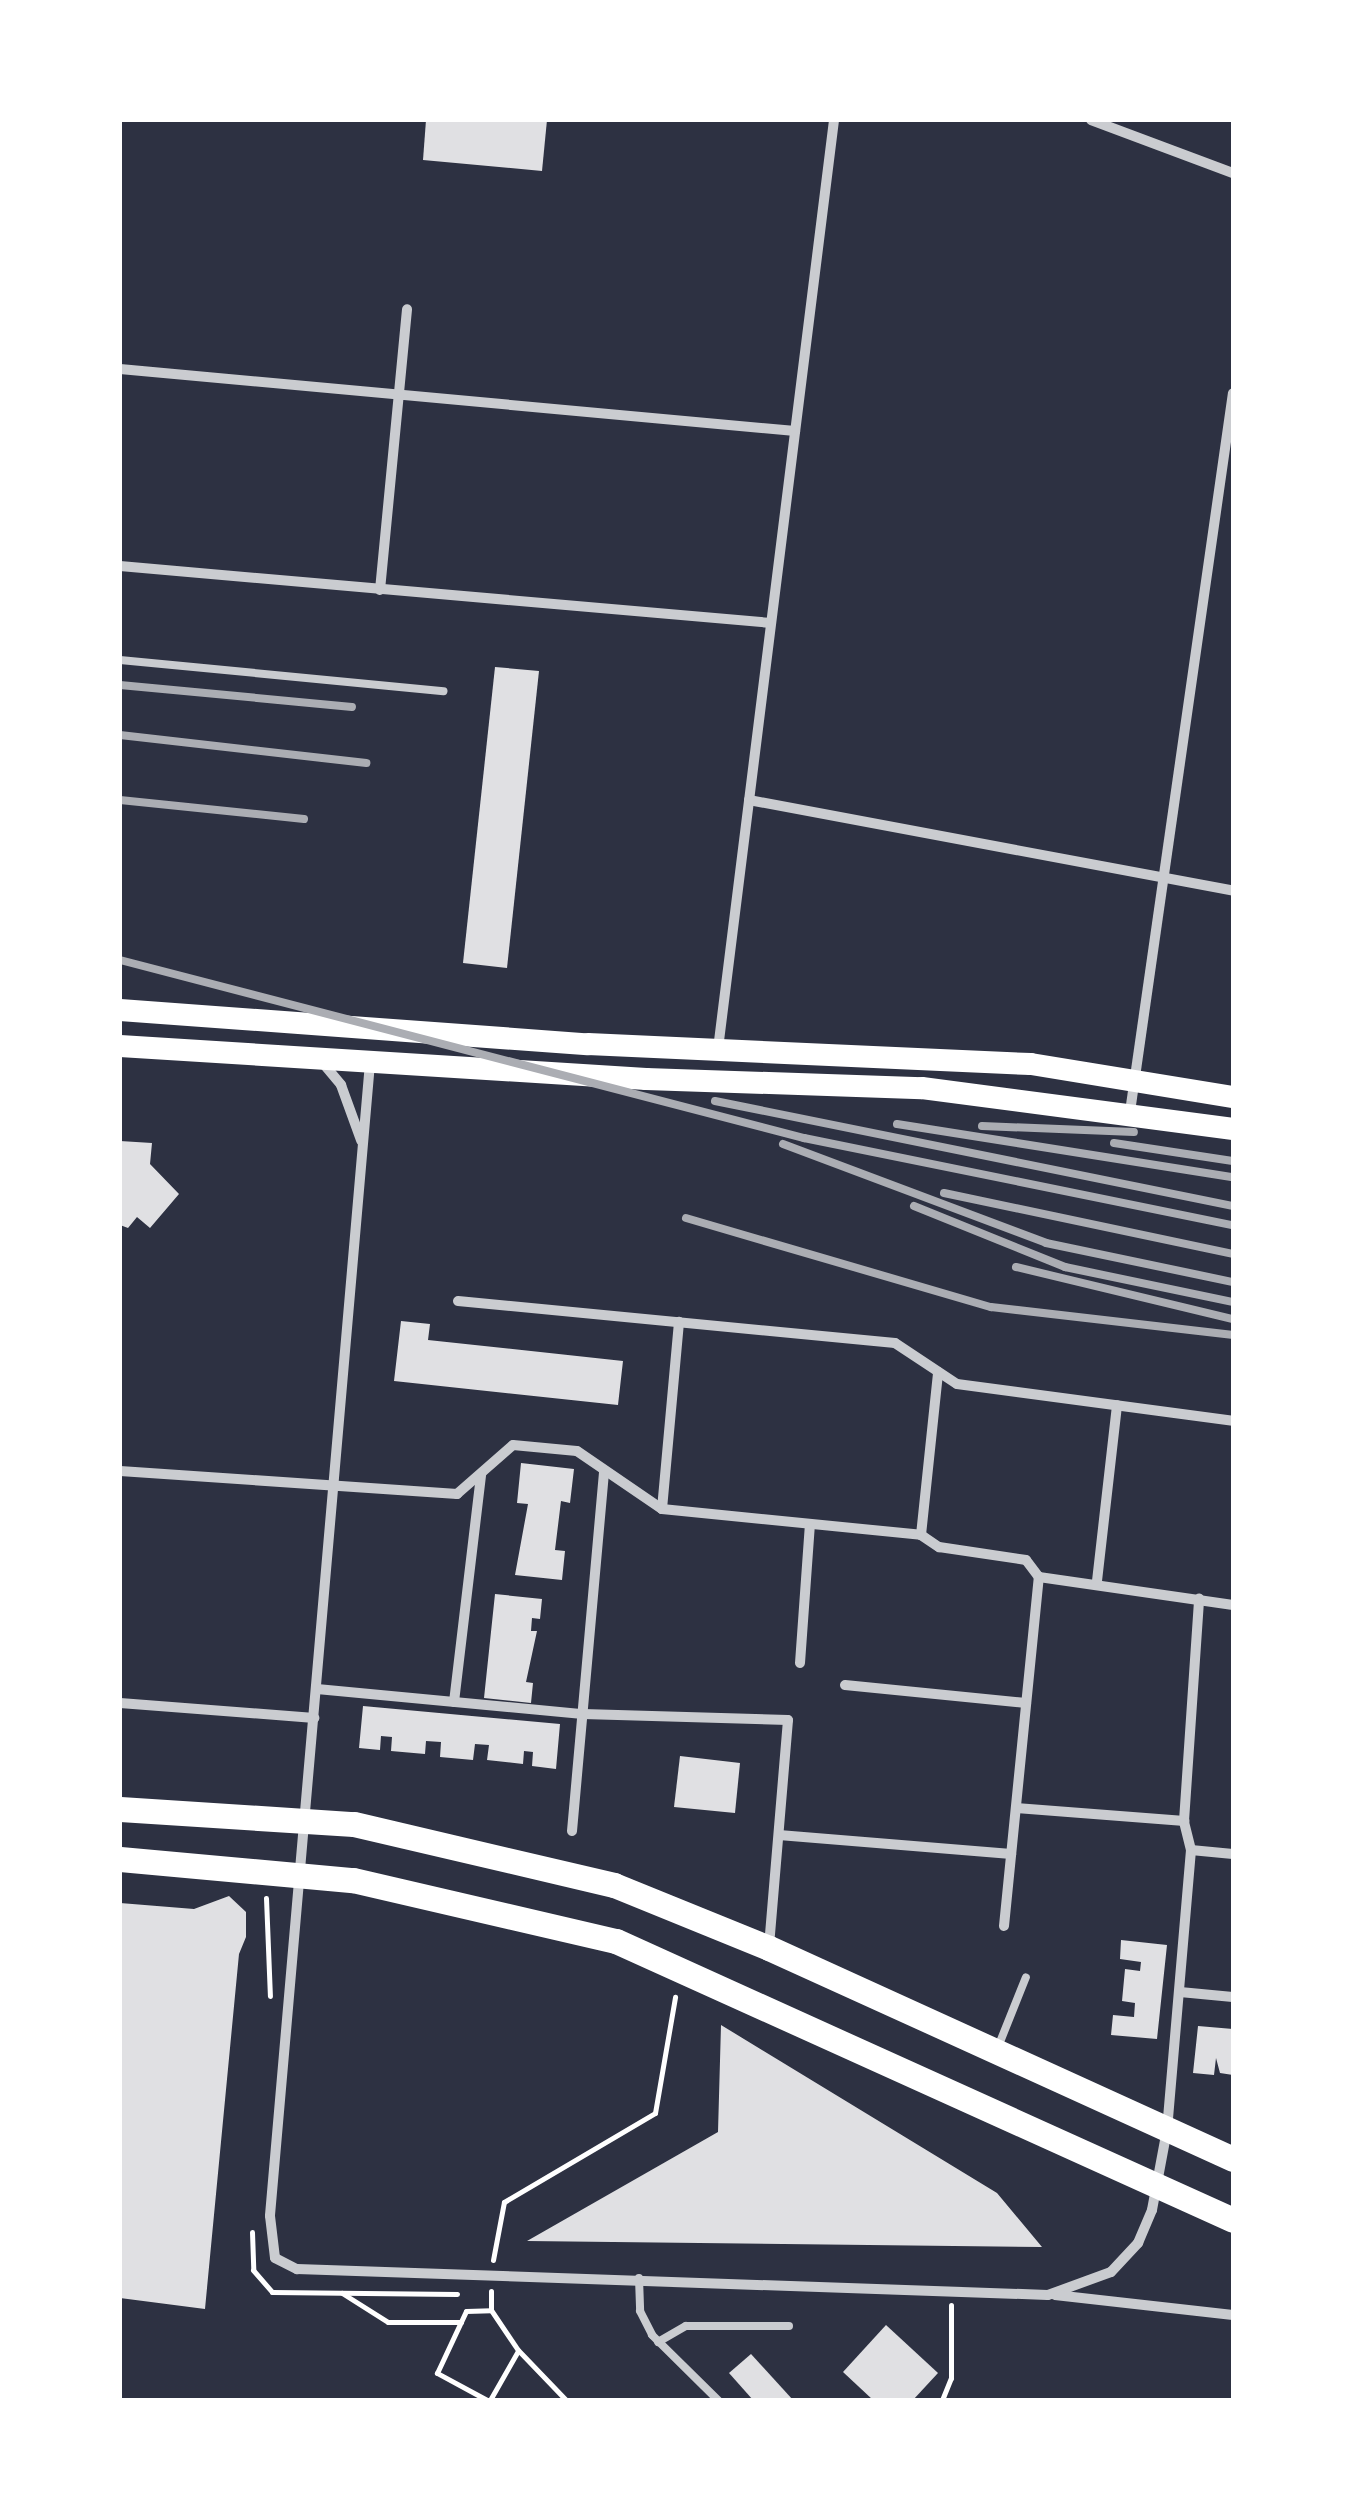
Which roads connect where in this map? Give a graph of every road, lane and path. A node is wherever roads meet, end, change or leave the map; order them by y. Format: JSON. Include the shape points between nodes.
{"nodes":[{"id":1,"x":834,"y":120,"type":"edge"},
{"id":2,"x":1091,"y":120,"type":"edge"},
{"id":3,"x":1233,"y":173,"type":"edge"},
{"id":4,"x":408,"y":309,"type":"dead end"},
{"id":5,"x":120,"y":370,"type":"edge"},
{"id":6,"x":1233,"y":393,"type":"edge"},
{"id":7,"x":399,"y":395,"type":"junction"},
{"id":8,"x":795,"y":430,"type":"junction"},
{"id":9,"x":120,"y":566,"type":"edge"},
{"id":10,"x":380,"y":590,"type":"junction"},
{"id":11,"x":771,"y":623,"type":"junction"},
{"id":12,"x":120,"y":660,"type":"edge"},
{"id":13,"x":444,"y":691,"type":"dead end"},
{"id":14,"x":749,"y":800,"type":"junction"},
{"id":15,"x":1165,"y":878,"type":"junction"},
{"id":16,"x":1233,"y":891,"type":"edge"},
{"id":17,"x":120,"y":1010,"type":"edge"},
{"id":18,"x":256,"y":1020,"type":"junction"},
{"id":19,"x":120,"y":1046,"type":"edge"},
{"id":20,"x":718,"y":1050,"type":"junction"},
{"id":21,"x":318,"y":1058,"type":"junction"},
{"id":22,"x":370,"y":1062,"type":"junction"},
{"id":23,"x":646,"y":1079,"type":"junction"},
{"id":24,"x":1136,"y":1080,"type":"junction"},
{"id":25,"x":1233,"y":1097,"type":"edge"},
{"id":26,"x":1130,"y":1112,"type":"junction"},
{"id":27,"x":1233,"y":1129,"type":"edge"},
{"id":28,"x":363,"y":1145,"type":"junction"},
{"id":29,"x":458,"y":1301,"type":"dead end"},
{"id":30,"x":679,"y":1322,"type":"junction"},
{"id":31,"x":938,"y":1372,"type":"junction"},
{"id":32,"x":1117,"y":1405,"type":"junction"},
{"id":33,"x":1233,"y":1420,"type":"edge"},
{"id":34,"x":120,"y":1470,"type":"edge"},
{"id":35,"x":604,"y":1470,"type":"junction"},
{"id":36,"x":481,"y":1473,"type":"junction"},
{"id":37,"x":334,"y":1486,"type":"junction"},
{"id":38,"x":662,"y":1509,"type":"junction"},
{"id":39,"x":810,"y":1524,"type":"junction"},
{"id":40,"x":921,"y":1535,"type":"junction"},
{"id":41,"x":1039,"y":1576,"type":"junction"},
{"id":42,"x":1096,"y":1581,"type":"junction"},
{"id":43,"x":1199,"y":1598,"type":"junction"},
{"id":44,"x":1233,"y":1605,"type":"edge"},
{"id":45,"x":800,"y":1663,"type":"dead end"},
{"id":46,"x":846,"y":1685,"type":"dead end"},
{"id":47,"x":317,"y":1689,"type":"junction"},
{"id":48,"x":454,"y":1702,"type":"junction"},
{"id":49,"x":1026,"y":1703,"type":"junction"},
{"id":50,"x":120,"y":1704,"type":"edge"},
{"id":51,"x":583,"y":1714,"type":"junction"},
{"id":52,"x":314,"y":1718,"type":"junction"},
{"id":53,"x":1016,"y":1808,"type":"junction"},
{"id":54,"x":120,"y":1809,"type":"edge"},
{"id":55,"x":306,"y":1821,"type":"junction"},
{"id":56,"x":1184,"y":1821,"type":"junction"},
{"id":57,"x":572,"y":1831,"type":"dead end"},
{"id":58,"x":778,"y":1835,"type":"junction"},
{"id":59,"x":1191,"y":1850,"type":"junction"},
{"id":60,"x":1011,"y":1854,"type":"junction"},
{"id":61,"x":1233,"y":1854,"type":"edge"},
{"id":62,"x":120,"y":1859,"type":"edge"},
{"id":63,"x":301,"y":1874,"type":"junction"},
{"id":64,"x":266,"y":1898,"type":"dead end"},
{"id":65,"x":1004,"y":1926,"type":"dead end"},
{"id":66,"x":770,"y":1948,"type":"junction"},
{"id":67,"x":1026,"y":1977,"type":"dead end"},
{"id":68,"x":1180,"y":1992,"type":"junction"},
{"id":69,"x":675,"y":1996,"type":"dead end"},
{"id":70,"x":1233,"y":1997,"type":"edge"},
{"id":71,"x":270,"y":1999,"type":"dead end"},
{"id":72,"x":996,"y":2052,"type":"junction"},
{"id":73,"x":1167,"y":2130,"type":"junction"},
{"id":74,"x":1233,"y":2158,"type":"edge"},
{"id":75,"x":1157,"y":2188,"type":"junction"},
{"id":76,"x":1233,"y":2220,"type":"edge"},
{"id":77,"x":253,"y":2221,"type":"dead end"},
{"id":78,"x":343,"y":2270,"type":"junction"},
{"id":79,"x":492,"y":2272,"type":"junction"},
{"id":80,"x":639,"y":2278,"type":"junction"},
{"id":81,"x":952,"y":2291,"type":"junction"},
{"id":82,"x":342,"y":2293,"type":"junction"},
{"id":83,"x":491,"y":2295,"type":"junction"},
{"id":84,"x":507,"y":2295,"type":"dead end"},
{"id":85,"x":1048,"y":2295,"type":"junction"},
{"id":86,"x":932,"y":2305,"type":"dead end"},
{"id":87,"x":952,"y":2306,"type":"junction"},
{"id":88,"x":969,"y":2306,"type":"dead end"},
{"id":89,"x":491,"y":2310,"type":"junction"},
{"id":90,"x":1233,"y":2316,"type":"edge"},
{"id":91,"x":461,"y":2322,"type":"junction"},
{"id":92,"x":789,"y":2326,"type":"dead end"},
{"id":93,"x":658,"y":2342,"type":"junction"},
{"id":94,"x":518,"y":2350,"type":"junction"},
{"id":95,"x":558,"y":2392,"type":"junction"},
{"id":96,"x":488,"y":2400,"type":"edge"},
{"id":97,"x":554,"y":2400,"type":"edge"},
{"id":98,"x":566,"y":2400,"type":"edge"},
{"id":99,"x":718,"y":2400,"type":"edge"},
{"id":100,"x":942,"y":2400,"type":"edge"}],
"edges":[{"from":1,"to":8,"type":"street"},
{"from":2,"to":3,"type":"street"},
{"from":4,"to":7,"type":"street"},
{"from":5,"to":7,"type":"street"},
{"from":6,"to":15,"type":"street"},
{"from":7,"to":8,"type":"street"},
{"from":7,"to":10,"type":"street"},
{"from":8,"to":11,"type":"street"},
{"from":9,"to":10,"type":"street"},
{"from":10,"to":11,"type":"street"},
{"from":11,"to":14,"type":"street"},
{"from":12,"to":13,"type":"lane"},
{"from":14,"to":15,"type":"street"},
{"from":14,"to":20,"type":"street"},
{"from":15,"to":16,"type":"street"},
{"from":15,"to":24,"type":"street"},
{"from":17,"to":18,"type":"main road"},
{"from":18,"to":20,"type":"main road"},
{"from":18,"to":21,"type":"main road","via":[[300,1040]]},
{"from":19,"to":21,"type":"main road"},
{"from":20,"to":23,"type":"main road","via":[[678,1074]]},
{"from":20,"to":24,"type":"main road","via":[[1030,1064]]},
{"from":21,"to":22,"type":"main road"},
{"from":21,"to":28,"type":"street","via":[[341,1084]]},
{"from":22,"to":23,"type":"main road"},
{"from":22,"to":28,"type":"street"},
{"from":23,"to":26,"type":"main road","via":[[922,1088]]},
{"from":24,"to":25,"type":"main road"},
{"from":24,"to":26,"type":"street"},
{"from":26,"to":27,"type":"main road"},
{"from":28,"to":37,"type":"street"},
{"from":29,"to":30,"type":"street"},
{"from":30,"to":31,"type":"street","via":[[895,1343]]},
{"from":30,"to":38,"type":"street"},
{"from":31,"to":32,"type":"street","via":[[957,1384]]},
{"from":31,"to":40,"type":"street"},
{"from":32,"to":33,"type":"street"},
{"from":32,"to":42,"type":"street"},
{"from":34,"to":37,"type":"street"},
{"from":35,"to":36,"type":"street","via":[[577,1451],[513,1446]]},
{"from":35,"to":38,"type":"street"},
{"from":35,"to":51,"type":"street"},
{"from":36,"to":37,"type":"street","via":[[458,1494]]},
{"from":36,"to":48,"type":"street"},
{"from":37,"to":47,"type":"street"},
{"from":38,"to":39,"type":"street"},
{"from":39,"to":40,"type":"street"},
{"from":39,"to":45,"type":"street"},
{"from":40,"to":41,"type":"street","via":[[939,1547],[1026,1560]]},
{"from":41,"to":42,"type":"street"},
{"from":41,"to":49,"type":"street"},
{"from":42,"to":43,"type":"street","via":[[1126,1592]]},
{"from":43,"to":44,"type":"street"},
{"from":43,"to":56,"type":"street"},
{"from":46,"to":49,"type":"street"},
{"from":47,"to":48,"type":"street"},
{"from":47,"to":52,"type":"street"},
{"from":48,"to":51,"type":"street"},
{"from":49,"to":53,"type":"street"},
{"from":50,"to":52,"type":"street"},
{"from":51,"to":57,"type":"street"},
{"from":51,"to":58,"type":"street","via":[[788,1720]]},
{"from":52,"to":55,"type":"street"},
{"from":53,"to":56,"type":"street"},
{"from":53,"to":60,"type":"street"},
{"from":54,"to":55,"type":"highway"},
{"from":55,"to":63,"type":"street"},
{"from":55,"to":66,"type":"highway","via":[[354,1824],[569,1872]]},
{"from":56,"to":59,"type":"street"},
{"from":58,"to":60,"type":"street"},
{"from":58,"to":66,"type":"street"},
{"from":59,"to":61,"type":"street"},
{"from":59,"to":68,"type":"street"},
{"from":60,"to":65,"type":"street"},
{"from":62,"to":63,"type":"highway"},
{"from":63,"to":75,"type":"highway","via":[[499,1909],[616,1941]]},
{"from":63,"to":78,"type":"street","via":[[269,2226],[276,2258],[297,2269]]},
{"from":64,"to":71,"type":"path"},
{"from":66,"to":72,"type":"highway"},
{"from":67,"to":72,"type":"lane"},
{"from":68,"to":70,"type":"street"},
{"from":68,"to":73,"type":"street"},
{"from":69,"to":79,"type":"path","via":[[655,2114],[504,2202]]},
{"from":72,"to":73,"type":"highway"},
{"from":73,"to":74,"type":"highway"},
{"from":73,"to":75,"type":"street"},
{"from":75,"to":76,"type":"highway"},
{"from":75,"to":85,"type":"street","via":[[1127,2259]]},
{"from":77,"to":82,"type":"path","via":[[250,2258],[264,2287]]},
{"from":78,"to":79,"type":"street"},
{"from":78,"to":82,"type":"path"},
{"from":79,"to":80,"type":"street"},
{"from":79,"to":83,"type":"path"},
{"from":80,"to":81,"type":"street"},
{"from":80,"to":93,"type":"lane","via":[[640,2312]]},
{"from":81,"to":85,"type":"street"},
{"from":81,"to":87,"type":"path"},
{"from":82,"to":83,"type":"path"},
{"from":82,"to":91,"type":"path","via":[[388,2322]]},
{"from":83,"to":84,"type":"path"},
{"from":83,"to":89,"type":"path"},
{"from":85,"to":90,"type":"street"},
{"from":86,"to":87,"type":"path"},
{"from":87,"to":88,"type":"path"},
{"from":87,"to":100,"type":"path","via":[[951,2378]]},
{"from":89,"to":91,"type":"path","via":[[466,2311]]},
{"from":89,"to":94,"type":"path"},
{"from":91,"to":96,"type":"path","via":[[437,2373]]},
{"from":92,"to":93,"type":"lane","via":[[686,2326]]},
{"from":93,"to":99,"type":"lane"},
{"from":94,"to":95,"type":"path"},
{"from":94,"to":96,"type":"path"},
{"from":95,"to":97,"type":"path"},
{"from":95,"to":98,"type":"path"}]}
